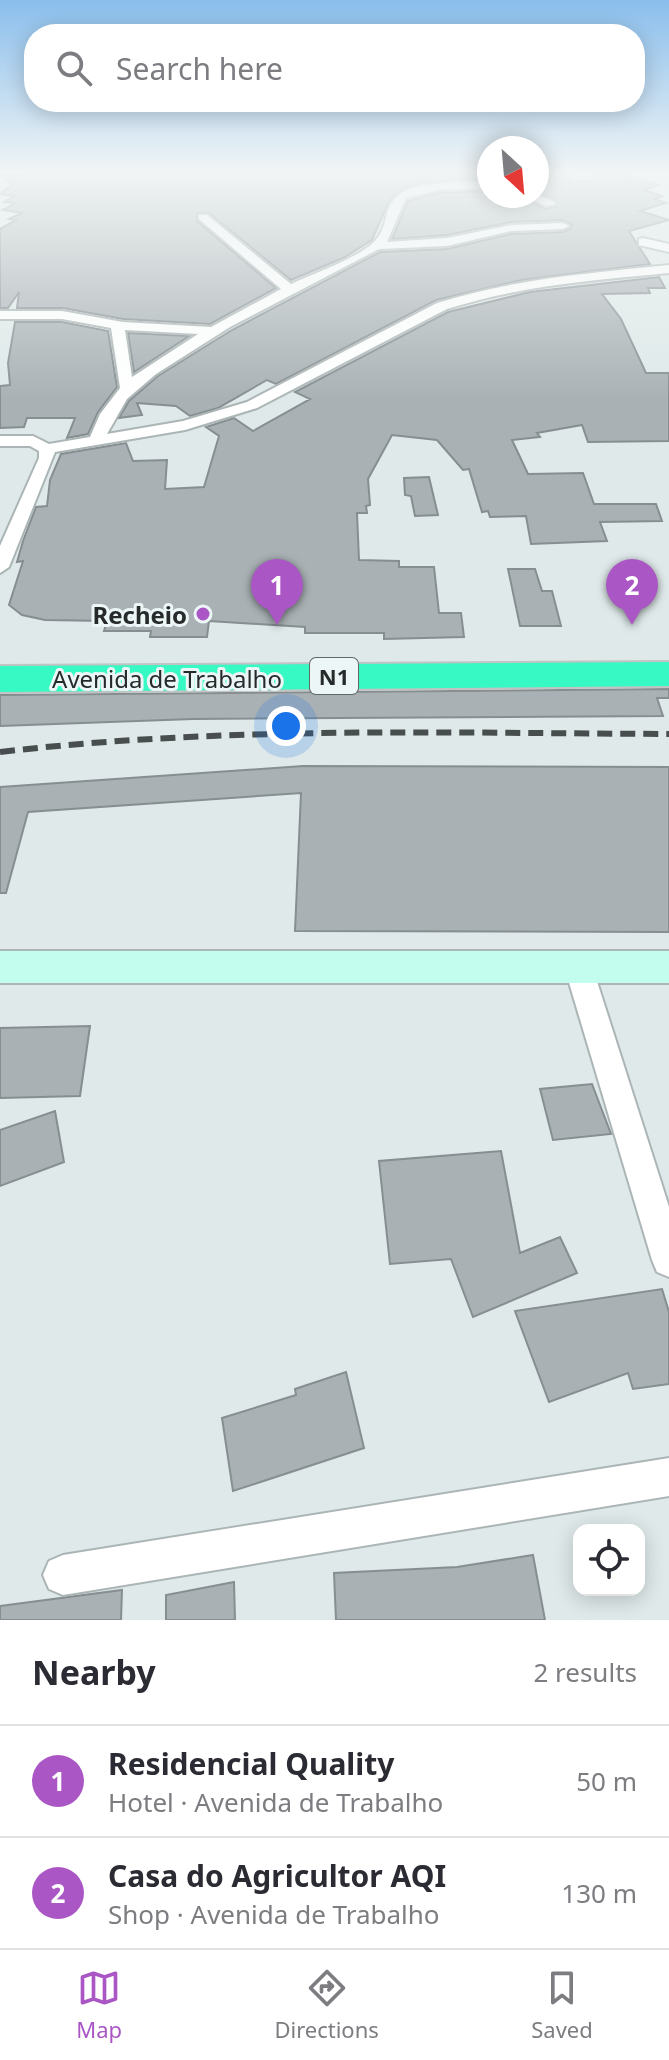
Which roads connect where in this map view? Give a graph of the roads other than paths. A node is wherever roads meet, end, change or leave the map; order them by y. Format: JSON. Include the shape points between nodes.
{"nodes":[{"id":1,"x":241,"y":249,"type":"edge"},
{"id":2,"x":372,"y":249,"type":"edge"},
{"id":3,"x":669,"y":269,"type":"edge"},
{"id":4,"x":291,"y":291,"type":"junction"},
{"id":5,"x":0,"y":315,"type":"edge"},
{"id":6,"x":117,"y":326,"type":"junction"},
{"id":7,"x":211,"y":331,"type":"junction"},
{"id":8,"x":128,"y":389,"type":"junction"},
{"id":9,"x":0,"y":441,"type":"edge"},
{"id":10,"x":96,"y":442,"type":"junction"},
{"id":11,"x":47,"y":449,"type":"junction"},
{"id":12,"x":0,"y":567,"type":"edge"},
{"id":13,"x":669,"y":657,"type":"edge"},
{"id":14,"x":0,"y":659,"type":"edge"},
{"id":15,"x":669,"y":674,"type":"edge"},
{"id":16,"x":0,"y":679,"type":"edge"},
{"id":17,"x":0,"y":967,"type":"edge"},
{"id":18,"x":669,"y":967,"type":"edge"},
{"id":19,"x":579,"y":969,"type":"junction"},
{"id":20,"x":669,"y":1260,"type":"edge"},
{"id":21,"x":669,"y":1477,"type":"edge"},
{"id":22,"x":63,"y":1575,"type":"dead end"}],
"edges":[{"from":1,"to":4,"type":"street"},
{"from":2,"to":4,"type":"street"},
{"from":3,"to":10,"type":"street","via":[[468,296],[252,405]]},
{"from":4,"to":7,"type":"street"},
{"from":5,"to":6,"type":"street","via":[[62,315]]},
{"from":6,"to":7,"type":"street"},
{"from":6,"to":8,"type":"street"},
{"from":7,"to":8,"type":"street"},
{"from":8,"to":10,"type":"street","via":[[101,424]]},
{"from":9,"to":11,"type":"street","via":[[33,441]]},
{"from":10,"to":11,"type":"street"},
{"from":11,"to":12,"type":"street"},
{"from":13,"to":14,"type":"highway","name":"Avenida de Trabalho","number":"N1"},
{"from":15,"to":16,"type":"highway","name":"Avenida de Trabalho","number":"N1"},
{"from":17,"to":19,"type":"street"},
{"from":18,"to":19,"type":"street"},
{"from":19,"to":20,"type":"street"},
{"from":21,"to":22,"type":"street"}]}
